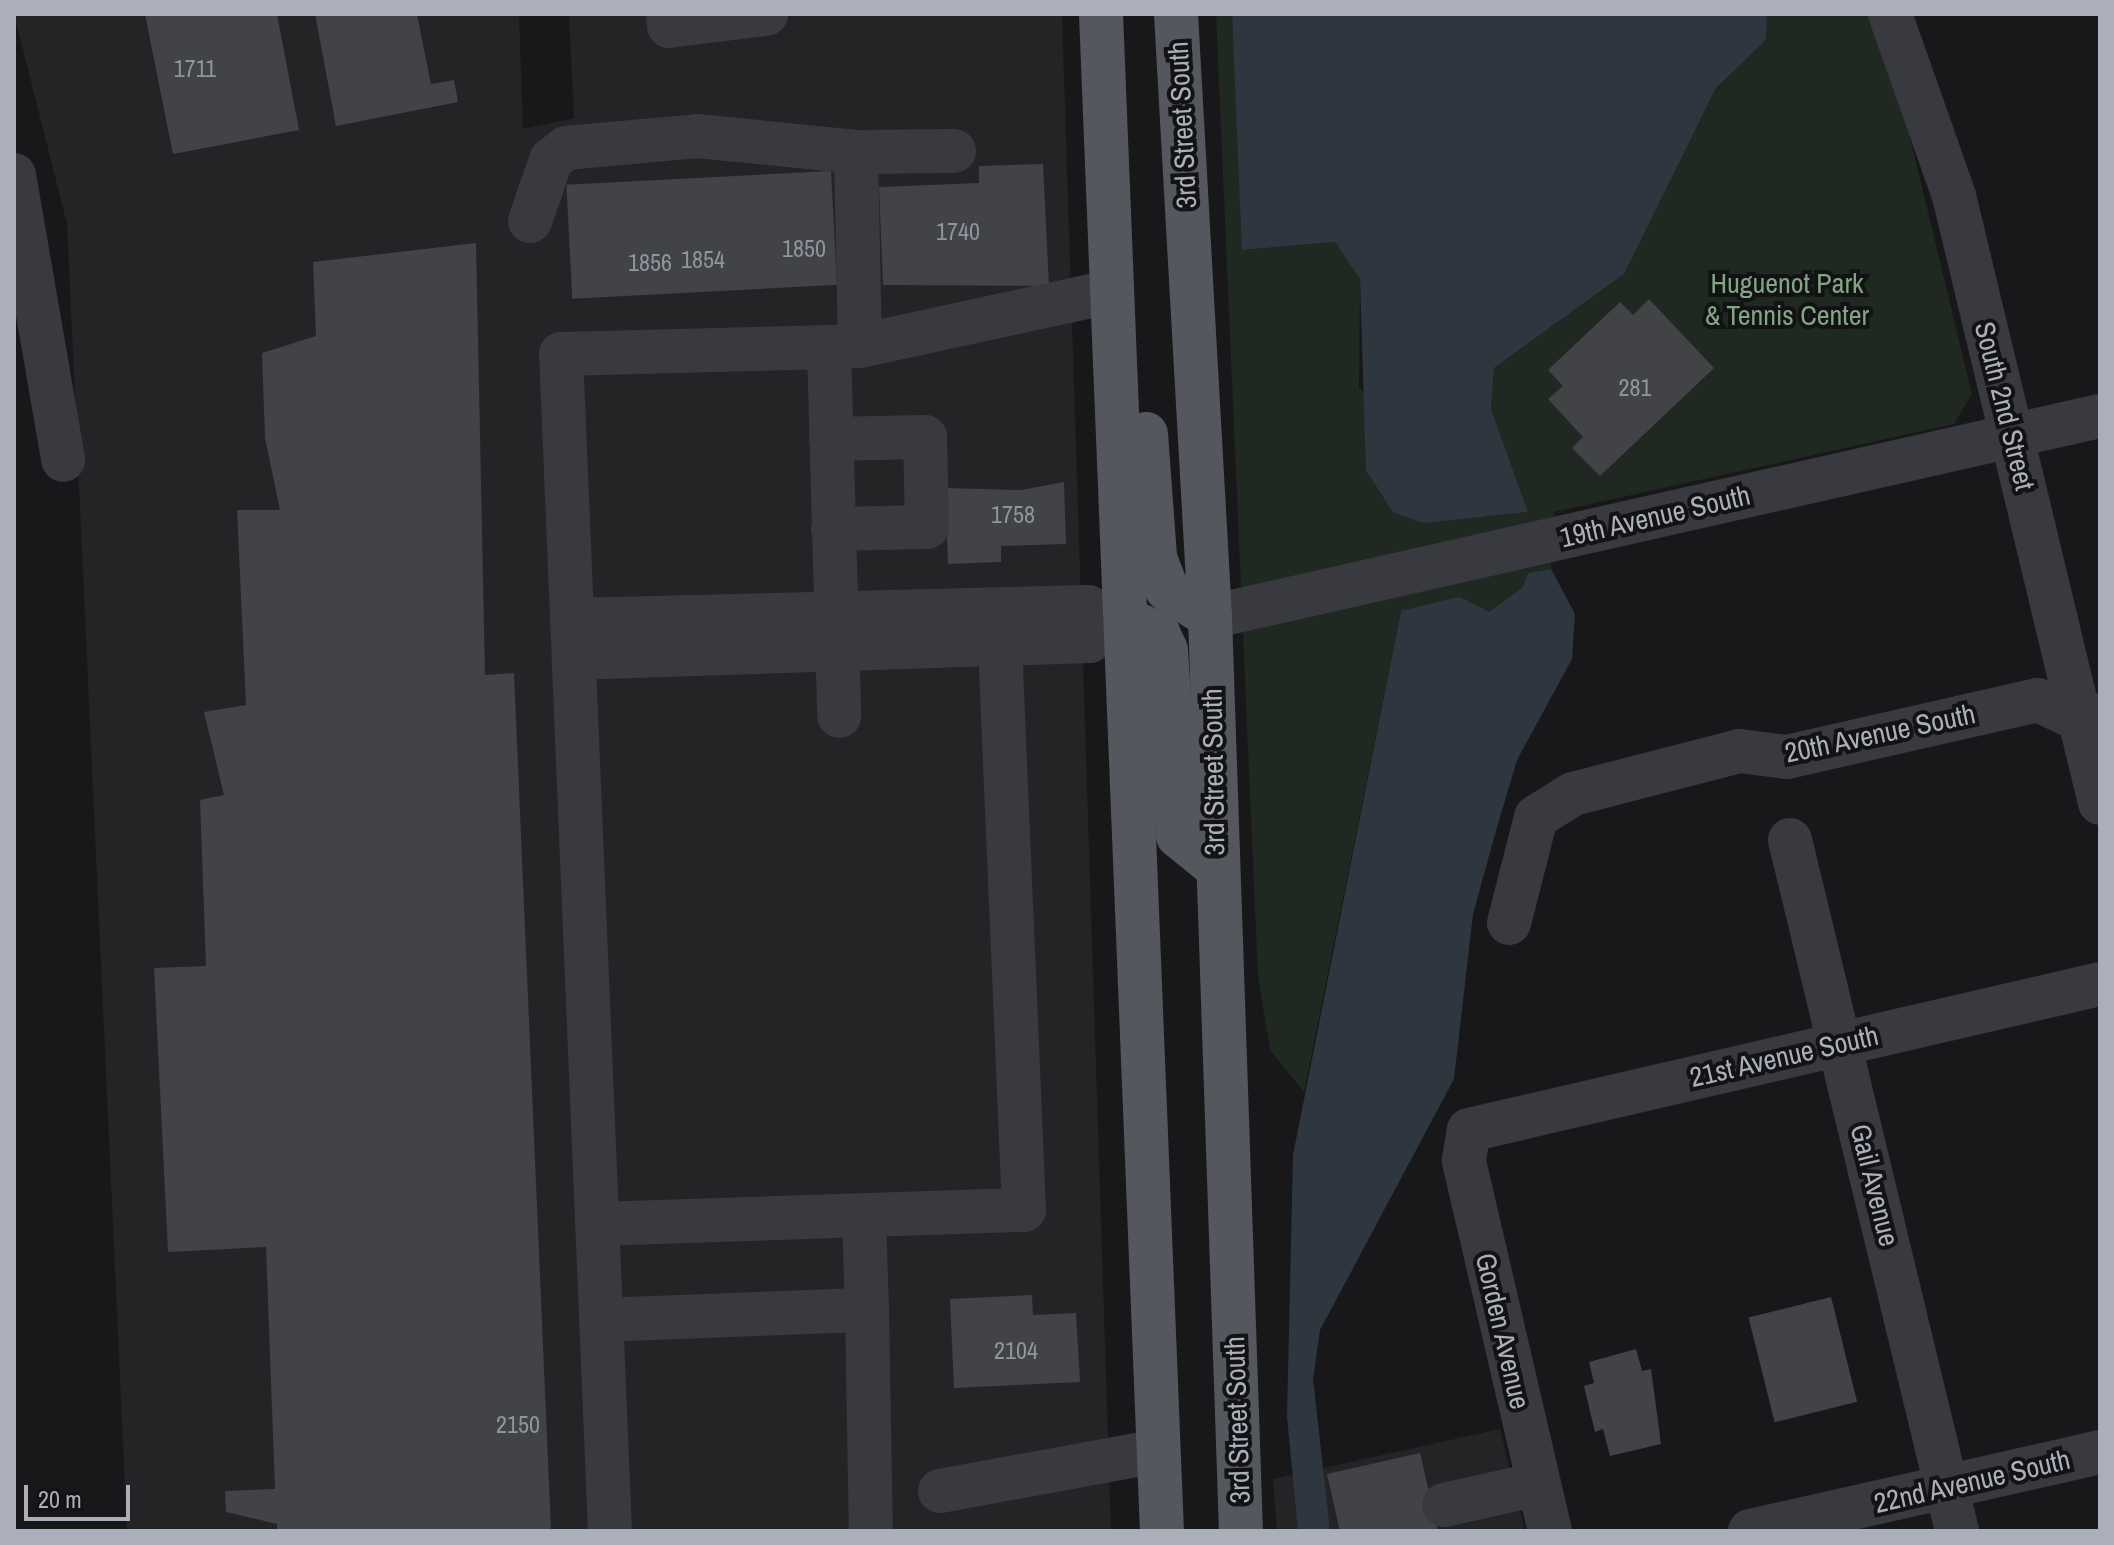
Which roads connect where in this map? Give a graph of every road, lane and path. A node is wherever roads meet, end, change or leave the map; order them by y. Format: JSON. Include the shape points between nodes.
{"nodes":[{"id":1,"x":668,"y":14,"type":"edge"},
{"id":2,"x":766,"y":14,"type":"edge"},
{"id":3,"x":1101,"y":14,"type":"edge"},
{"id":4,"x":1176,"y":14,"type":"edge"},
{"id":5,"x":1890,"y":14,"type":"edge"},
{"id":6,"x":954,"y":151,"type":"dead end"},
{"id":7,"x":856,"y":152,"type":"junction"},
{"id":8,"x":14,"y":175,"type":"edge"},
{"id":9,"x":530,"y":221,"type":"dead end"},
{"id":10,"x":1109,"y":292,"type":"junction"},
{"id":11,"x":844,"y":348,"type":"junction"},
{"id":12,"x":1114,"y":399,"type":"junction"},
{"id":13,"x":2100,"y":416,"type":"edge"},
{"id":14,"x":2012,"y":436,"type":"junction"},
{"id":15,"x":831,"y":439,"type":"junction"},
{"id":16,"x":63,"y":460,"type":"dead end"},
{"id":17,"x":833,"y":529,"type":"junction"},
{"id":18,"x":1210,"y":617,"type":"junction"},
{"id":19,"x":1119,"y":620,"type":"junction"},
{"id":20,"x":836,"y":631,"type":"junction"},
{"id":21,"x":574,"y":639,"type":"junction"},
{"id":22,"x":1000,"y":644,"type":"junction"},
{"id":23,"x":839,"y":716,"type":"dead end"},
{"id":24,"x":2090,"y":717,"type":"edge"},
{"id":25,"x":2100,"y":803,"type":"edge"},
{"id":26,"x":1790,"y":840,"type":"dead end"},
{"id":27,"x":1215,"y":866,"type":"junction"},
{"id":28,"x":1509,"y":923,"type":"dead end"},
{"id":29,"x":2100,"y":984,"type":"edge"},
{"id":30,"x":1840,"y":1043,"type":"junction"},
{"id":31,"x":1469,"y":1130,"type":"joint"},
{"id":32,"x":864,"y":1216,"type":"junction"},
{"id":33,"x":597,"y":1224,"type":"junction"},
{"id":34,"x":867,"y":1310,"type":"junction"},
{"id":35,"x":601,"y":1320,"type":"junction"},
{"id":36,"x":1157,"y":1451,"type":"junction"},
{"id":37,"x":2100,"y":1452,"type":"edge"},
{"id":38,"x":1539,"y":1484,"type":"junction"},
{"id":39,"x":1948,"y":1486,"type":"junction"},
{"id":40,"x":940,"y":1491,"type":"dead end"},
{"id":41,"x":1444,"y":1505,"type":"dead end"},
{"id":42,"x":610,"y":1531,"type":"edge"},
{"id":43,"x":871,"y":1531,"type":"edge"},
{"id":44,"x":1162,"y":1531,"type":"edge"},
{"id":45,"x":1241,"y":1531,"type":"edge"},
{"id":46,"x":1550,"y":1531,"type":"edge"},
{"id":47,"x":1750,"y":1531,"type":"edge"},
{"id":48,"x":1957,"y":1531,"type":"edge"}],
"edges":[{"from":1,"to":2,"type":"street","via":[[669,26]]},
{"from":3,"to":10,"type":"main road"},
{"from":4,"to":18,"type":"main road","name":"3rd Street South"},
{"from":5,"to":14,"type":"street","name":"South 2nd Street","via":[[1954,196]]},
{"from":6,"to":7,"type":"street"},
{"from":7,"to":9,"type":"street","via":[[697,136],[566,148],[551,160]]},
{"from":7,"to":11,"type":"street"},
{"from":8,"to":16,"type":"street"},
{"from":10,"to":11,"type":"street"},
{"from":10,"to":12,"type":"main road"},
{"from":11,"to":15,"type":"street"},
{"from":11,"to":21,"type":"street","via":[[561,354]]},
{"from":12,"to":18,"type":"main road","via":[[1146,425],[1155,558],[1167,589]]},
{"from":12,"to":19,"type":"main road"},
{"from":13,"to":14,"type":"street","name":"19th Avenue South"},
{"from":14,"to":18,"type":"street","name":"19th Avenue South"},
{"from":14,"to":24,"type":"street","name":"South 2nd Street"},
{"from":15,"to":17,"type":"street"},
{"from":15,"to":17,"type":"street","via":[[925,437],[927,527]]},
{"from":17,"to":20,"type":"street"},
{"from":18,"to":27,"type":"main road","name":"3rd Street South"},
{"from":19,"to":20,"type":"street","via":[[1088,607]]},
{"from":19,"to":22,"type":"street","via":[[1090,641]]},
{"from":19,"to":27,"type":"main road","via":[[1158,633],[1166,650],[1178,836]]},
{"from":19,"to":36,"type":"main road"},
{"from":20,"to":21,"type":"street"},
{"from":20,"to":22,"type":"street"},
{"from":20,"to":23,"type":"street"},
{"from":21,"to":33,"type":"street"},
{"from":22,"to":32,"type":"street","via":[[1024,1210]]},
{"from":24,"to":25,"type":"street","name":"South 2nd Street"},
{"from":24,"to":28,"type":"street","name":"20th Avenue South","via":[[2038,700],[1787,757],[1739,751],[1573,794],[1536,817]]},
{"from":26,"to":30,"type":"street","name":"Gail Avenue"},
{"from":27,"to":45,"type":"main road","name":"3rd Street South"},
{"from":29,"to":30,"type":"street","name":"21st Avenue South"},
{"from":30,"to":31,"type":"street","name":"21st Avenue South"},
{"from":30,"to":39,"type":"street","name":"Gail Avenue"},
{"from":31,"to":38,"type":"street","name":"Gorden Avenue","via":[[1464,1160]]},
{"from":32,"to":33,"type":"street"},
{"from":32,"to":34,"type":"street"},
{"from":33,"to":35,"type":"street"},
{"from":34,"to":35,"type":"street"},
{"from":34,"to":43,"type":"street"},
{"from":35,"to":42,"type":"street"},
{"from":36,"to":40,"type":"street"},
{"from":36,"to":44,"type":"main road"},
{"from":37,"to":39,"type":"street","name":"22nd Avenue South"},
{"from":38,"to":41,"type":"street"},
{"from":38,"to":46,"type":"street","name":"Gorden Avenue"},
{"from":39,"to":47,"type":"street","name":"22nd Avenue South"},
{"from":39,"to":48,"type":"street","name":"Gail Avenue"}]}
